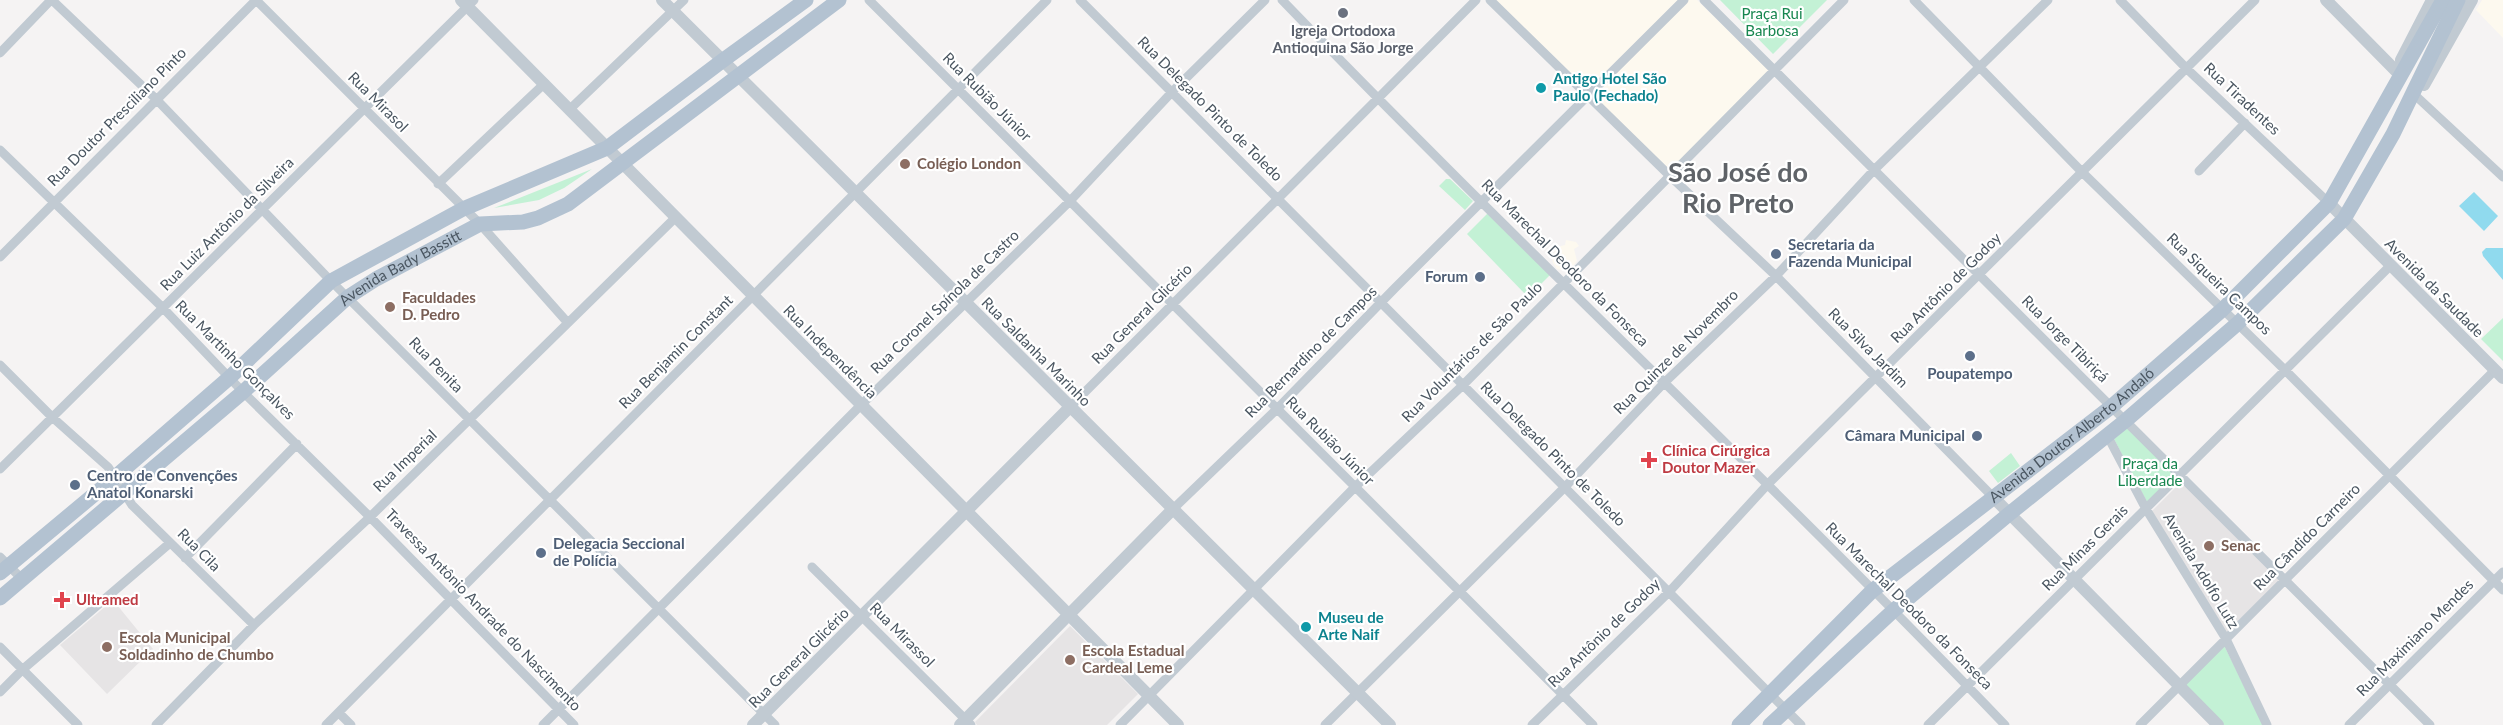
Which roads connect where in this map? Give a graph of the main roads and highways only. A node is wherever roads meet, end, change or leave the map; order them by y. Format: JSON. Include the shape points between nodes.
{"nodes":[{"id":1,"x":806,"y":0,"type":"edge"},
{"id":2,"x":839,"y":0,"type":"edge"},
{"id":3,"x":2457,"y":0,"type":"edge"},
{"id":4,"x":3,"y":565,"type":"edge"},
{"id":5,"x":0,"y":598,"type":"edge"},
{"id":6,"x":1739,"y":725,"type":"edge"},
{"id":7,"x":1770,"y":725,"type":"edge"}],
"edges":[{"from":1,"to":4,"type":"main road","name":"Avenida Bady Bassitt","via":[[607,148],[463,209],[331,281],[229,378],[114,478]]},
{"from":2,"to":5,"type":"main road","name":"Avenida Bady Bassitt","via":[[568,204],[523,222],[480,224],[348,297],[124,495]]},
{"from":3,"to":6,"type":"main road","name":"Avenida Doutor Alberto Andaló","via":[[2374,120],[2329,203],[2223,309],[2111,407],[1872,591]]},
{"from":3,"to":7,"type":"main road","name":"Avenida Doutor Alberto Andaló","via":[[2393,134],[2344,219],[2237,324],[1893,610]]}]}
